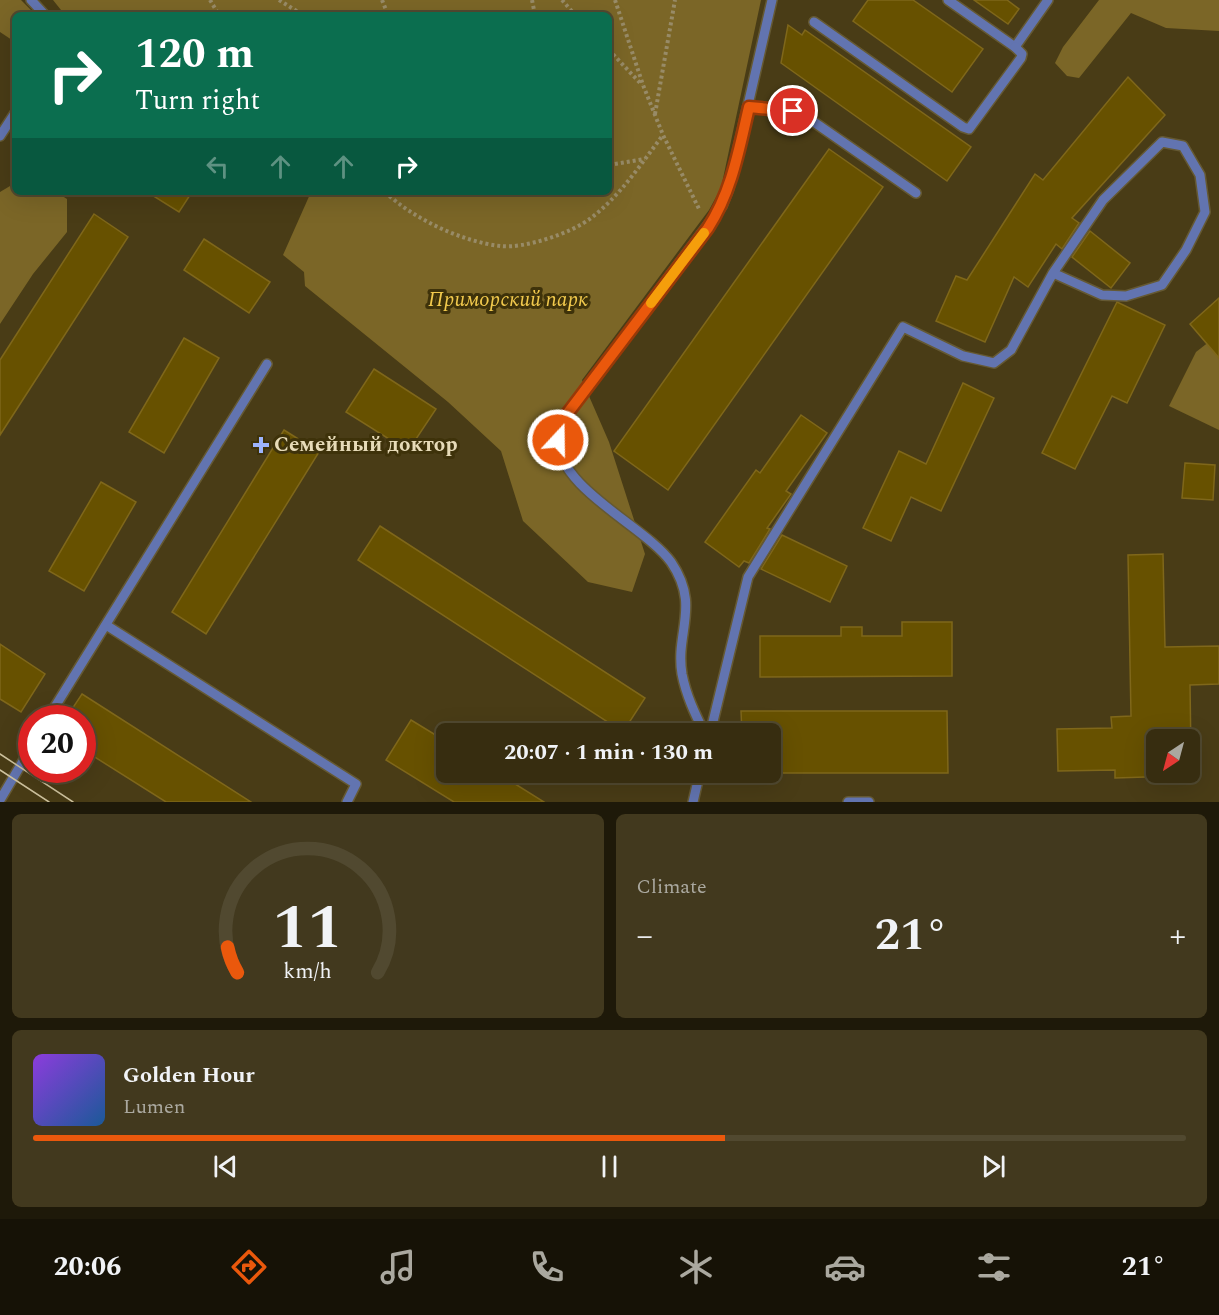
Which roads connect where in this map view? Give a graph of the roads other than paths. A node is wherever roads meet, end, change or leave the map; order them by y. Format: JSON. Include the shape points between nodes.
{"nodes":[{"id":1,"x":31,"y":0,"type":"edge"},
{"id":2,"x":772,"y":0,"type":"edge"},
{"id":3,"x":948,"y":0,"type":"edge"},
{"id":4,"x":1048,"y":0,"type":"edge"},
{"id":5,"x":42,"y":12,"type":"edge"},
{"id":6,"x":814,"y":22,"type":"dead end"},
{"id":7,"x":1015,"y":47,"type":"junction"},
{"id":8,"x":749,"y":107,"type":"junction"},
{"id":9,"x":12,"y":118,"type":"edge"},
{"id":10,"x":0,"y":136,"type":"edge"},
{"id":11,"x":916,"y":193,"type":"dead end"},
{"id":12,"x":1053,"y":273,"type":"junction"},
{"id":13,"x":267,"y":364,"type":"dead end"},
{"id":14,"x":106,"y":625,"type":"junction"},
{"id":15,"x":56,"y":705,"type":"edge"},
{"id":16,"x":700,"y":723,"type":"edge"},
{"id":17,"x":713,"y":723,"type":"edge"},
{"id":18,"x":18,"y":770,"type":"edge"},
{"id":19,"x":697,"y":783,"type":"edge"},
{"id":20,"x":0,"y":800,"type":"edge"},
{"id":21,"x":347,"y":802,"type":"edge"},
{"id":22,"x":693,"y":802,"type":"edge"},
{"id":23,"x":848,"y":802,"type":"edge"},
{"id":24,"x":869,"y":802,"type":"edge"}],
"edges":[{"from":1,"to":5,"type":"lane"},
{"from":2,"to":8,"type":"lane"},
{"from":3,"to":7,"type":"lane"},
{"from":4,"to":7,"type":"lane"},
{"from":6,"to":7,"type":"lane","via":[[969,129],[1021,58]]},
{"from":8,"to":11,"type":"lane","via":[[801,112]]},
{"from":8,"to":16,"type":"lane","via":[[729,188],[708,228],[564,418],[558,440],[566,466],[582,486],[669,560],[681,579],[686,599],[681,672]]},
{"from":9,"to":10,"type":"lane"},
{"from":12,"to":12,"type":"lane","via":[[1103,200],[1162,142],[1183,146],[1200,175],[1205,212],[1162,285],[1126,296],[1102,295]]},
{"from":12,"to":17,"type":"lane","via":[[1011,350],[994,363],[963,356],[903,327],[748,577]]},
{"from":13,"to":14,"type":"lane"},
{"from":14,"to":15,"type":"lane"},
{"from":14,"to":21,"type":"lane","via":[[356,783]]},
{"from":18,"to":20,"type":"lane"},
{"from":19,"to":22,"type":"lane"},
{"from":23,"to":24,"type":"lane"}]}
